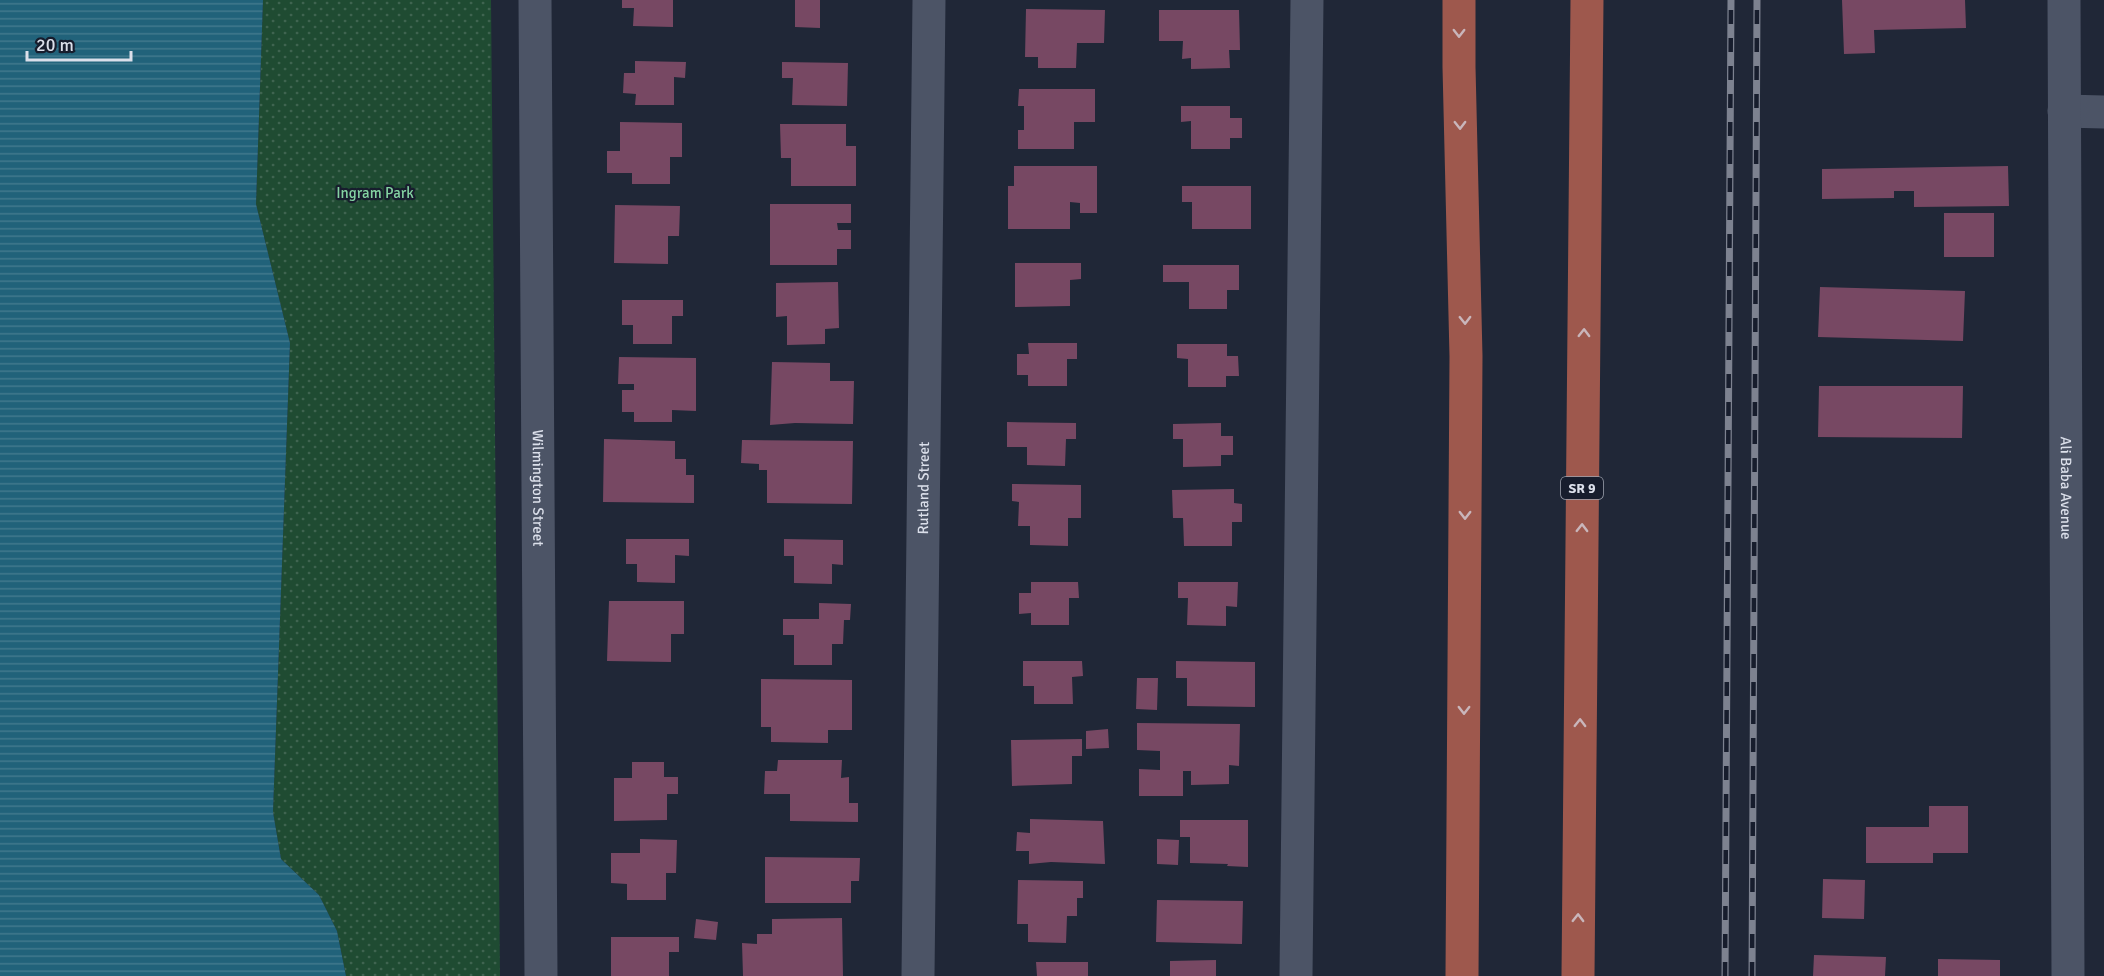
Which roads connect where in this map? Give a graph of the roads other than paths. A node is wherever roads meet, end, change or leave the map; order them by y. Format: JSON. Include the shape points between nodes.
{"nodes":[{"id":1,"x":535,"y":0,"type":"edge"},
{"id":2,"x":929,"y":0,"type":"edge"},
{"id":3,"x":1307,"y":0,"type":"edge"},
{"id":4,"x":1459,"y":0,"type":"edge"},
{"id":5,"x":1587,"y":0,"type":"edge"},
{"id":6,"x":2064,"y":0,"type":"edge"},
{"id":7,"x":2064,"y":111,"type":"junction"},
{"id":8,"x":2104,"y":112,"type":"edge"},
{"id":9,"x":541,"y":976,"type":"edge"},
{"id":10,"x":918,"y":976,"type":"edge"},
{"id":11,"x":1296,"y":976,"type":"edge"},
{"id":12,"x":1462,"y":976,"type":"edge"},
{"id":13,"x":1578,"y":976,"type":"edge"},
{"id":14,"x":2068,"y":976,"type":"edge"}],
"edges":[{"from":1,"to":9,"type":"street","name":"Wilmington Street"},
{"from":2,"to":10,"type":"street","name":"Rutland Street"},
{"from":3,"to":11,"type":"street"},
{"from":4,"to":12,"type":"main road","one_way":true,"via":[[1466,356]]},
{"from":13,"to":5,"type":"main road","number":"SR 9","one_way":true},
{"from":6,"to":7,"type":"street","name":"Ali Baba Avenue"},
{"from":7,"to":8,"type":"street"},
{"from":7,"to":14,"type":"street","name":"Ali Baba Avenue"}]}
